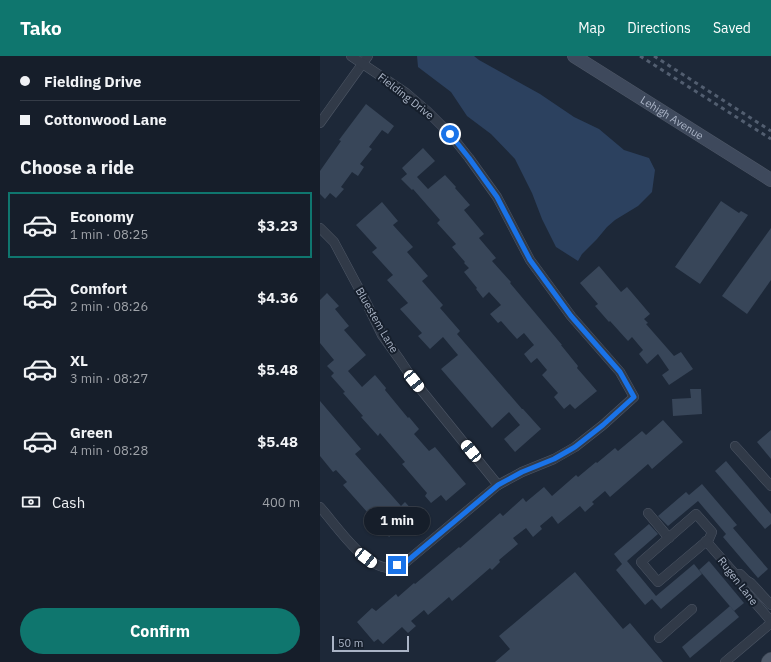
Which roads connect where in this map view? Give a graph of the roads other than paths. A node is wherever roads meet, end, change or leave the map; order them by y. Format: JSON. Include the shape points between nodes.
{"nodes":[{"id":1,"x":351,"y":56,"type":"edge"},
{"id":2,"x":368,"y":56,"type":"edge"},
{"id":3,"x":574,"y":56,"type":"edge"},
{"id":4,"x":362,"y":64,"type":"junction"},
{"id":5,"x":320,"y":123,"type":"edge"},
{"id":6,"x":771,"y":180,"type":"edge"},
{"id":7,"x":320,"y":228,"type":"edge"},
{"id":8,"x":735,"y":446,"type":"dead end"},
{"id":9,"x":498,"y":485,"type":"junction"},
{"id":10,"x":771,"y":486,"type":"edge"},
{"id":11,"x":320,"y":507,"type":"edge"},
{"id":12,"x":648,"y":513,"type":"dead end"},
{"id":13,"x":669,"y":538,"type":"junction"},
{"id":14,"x":707,"y":540,"type":"junction"},
{"id":15,"x":771,"y":605,"type":"edge"},
{"id":16,"x":692,"y":609,"type":"dead end"},
{"id":17,"x":771,"y":622,"type":"edge"},
{"id":18,"x":659,"y":638,"type":"dead end"},
{"id":19,"x":725,"y":662,"type":"edge"}],
"edges":[{"from":1,"to":4,"type":"street","name":"Fielding Drive"},
{"from":2,"to":4,"type":"street"},
{"from":3,"to":6,"type":"street","name":"Lehigh Avenue"},
{"from":4,"to":5,"type":"street"},
{"from":4,"to":9,"type":"street","name":"Fielding Drive","via":[[428,111],[450,134],[497,197],[530,260],[571,316],[620,372],[634,397],[575,447]]},
{"from":7,"to":9,"type":"street","name":"Bluestem Lane","via":[[334,242],[382,335],[414,381]]},
{"from":8,"to":10,"type":"street"},
{"from":9,"to":11,"type":"street","via":[[406,562],[389,568],[374,564],[359,552]]},
{"from":12,"to":13,"type":"street"},
{"from":13,"to":14,"type":"street","name":"Rugen Lane","via":[[696,514],[712,532]]},
{"from":13,"to":14,"type":"street","name":"Rugen Lane","via":[[641,562],[658,582]]},
{"from":14,"to":15,"type":"street","name":"Rugen Lane"},
{"from":14,"to":17,"type":"street","name":"Rugen Lane"},
{"from":16,"to":18,"type":"street"},
{"from":17,"to":19,"type":"street"}]}
